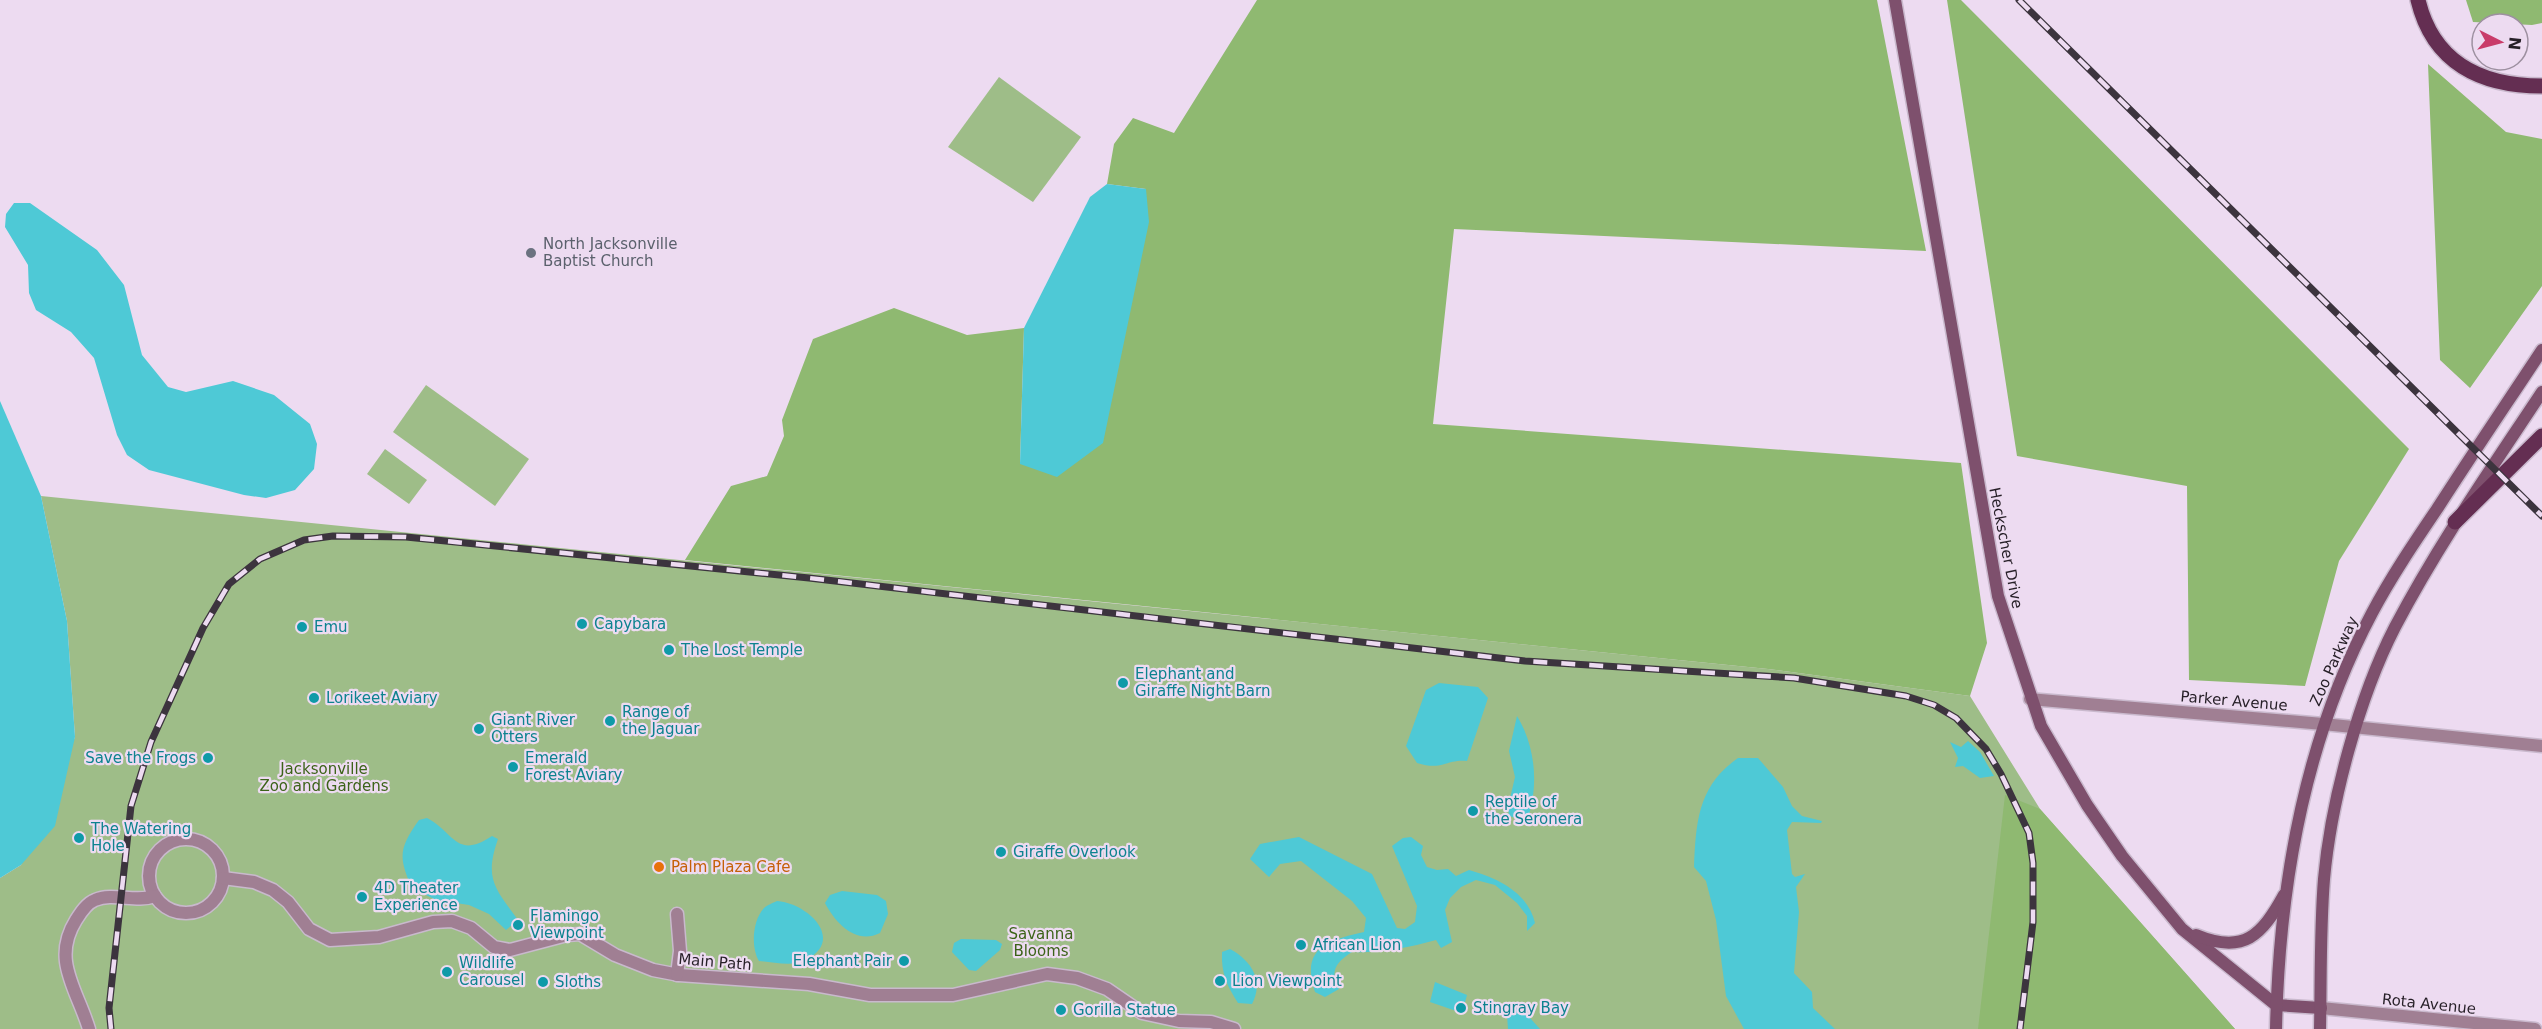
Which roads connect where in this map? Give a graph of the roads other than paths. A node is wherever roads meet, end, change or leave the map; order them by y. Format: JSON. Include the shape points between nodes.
{"nodes":[{"id":1,"x":1895,"y":0,"type":"edge"},
{"id":2,"x":2418,"y":0,"type":"edge"},
{"id":3,"x":2542,"y":86,"type":"edge"},
{"id":4,"x":2542,"y":350,"type":"edge"},
{"id":5,"x":2542,"y":392,"type":"edge"},
{"id":6,"x":2542,"y":436,"type":"edge"},
{"id":7,"x":2455,"y":522,"type":"junction"},
{"id":8,"x":2030,"y":699,"type":"junction"},
{"id":9,"x":2323,"y":724,"type":"junction"},
{"id":10,"x":2357,"y":727,"type":"junction"},
{"id":11,"x":2542,"y":746,"type":"edge"},
{"id":12,"x":223,"y":878,"type":"junction"},
{"id":13,"x":2287,"y":889,"type":"junction"},
{"id":14,"x":155,"y":896,"type":"junction"},
{"id":15,"x":677,"y":914,"type":"dead end"},
{"id":16,"x":2182,"y":929,"type":"junction"},
{"id":17,"x":676,"y":975,"type":"junction"},
{"id":18,"x":2276,"y":1005,"type":"junction"},
{"id":19,"x":2321,"y":1008,"type":"junction"},
{"id":20,"x":89,"y":1029,"type":"edge"},
{"id":21,"x":1234,"y":1029,"type":"edge"},
{"id":22,"x":2276,"y":1029,"type":"edge"},
{"id":23,"x":2320,"y":1029,"type":"edge"},
{"id":24,"x":2535,"y":1029,"type":"edge"}],
"edges":[{"from":1,"to":8,"type":"main road","name":"Heckscher Drive","via":[[1998,596]]},
{"from":2,"to":3,"type":"main road","via":[[2432,37],[2462,67],[2481,78]]},
{"from":4,"to":9,"type":"main road","name":"Zoo Parkway","via":[[2372,612]]},
{"from":5,"to":7,"type":"main road"},
{"from":6,"to":7,"type":"main road"},
{"from":7,"to":10,"type":"main road","via":[[2395,627]]},
{"from":8,"to":9,"type":"street","name":"Parker Avenue"},
{"from":8,"to":16,"type":"main road","name":"Heckscher Drive","via":[[2041,726],[2087,805],[2128,865]]},
{"from":9,"to":10,"type":"street","name":"Parker Avenue"},
{"from":9,"to":13,"type":"main road","name":"Zoo Parkway","via":[[2304,789]]},
{"from":10,"to":11,"type":"street","name":"Parker Avenue"},
{"from":10,"to":19,"type":"main road","via":[[2331,830],[2324,879]]},
{"from":12,"to":14,"type":"street","via":[[214,899],[195,912],[172,910]]},
{"from":12,"to":14,"type":"street","via":[[222,866],[207,845],[183,839],[165,846],[152,860],[150,885]]},
{"from":12,"to":17,"type":"street","name":"Main Path","via":[[254,882],[273,890],[309,929],[330,940],[379,937],[433,922],[452,921],[471,928],[494,947],[510,950],[580,934],[615,955]]},
{"from":13,"to":16,"type":"main road","via":[[2268,924],[2250,939],[2209,940]]},
{"from":13,"to":18,"type":"main road","name":"Zoo Parkway"},
{"from":14,"to":20,"type":"street","via":[[95,900],[72,926],[64,964]]},
{"from":15,"to":17,"type":"street","via":[[680,951]]},
{"from":16,"to":18,"type":"main road","name":"Heckscher Drive"},
{"from":17,"to":21,"type":"street","name":"Main Path","via":[[828,987],[870,995],[953,995],[1047,974],[1077,978],[1107,990],[1142,1012]]},
{"from":18,"to":19,"type":"main road"},
{"from":18,"to":22,"type":"main road","name":"Zoo Parkway"},
{"from":19,"to":23,"type":"main road"},
{"from":19,"to":24,"type":"street","name":"Rota Avenue"}]}
